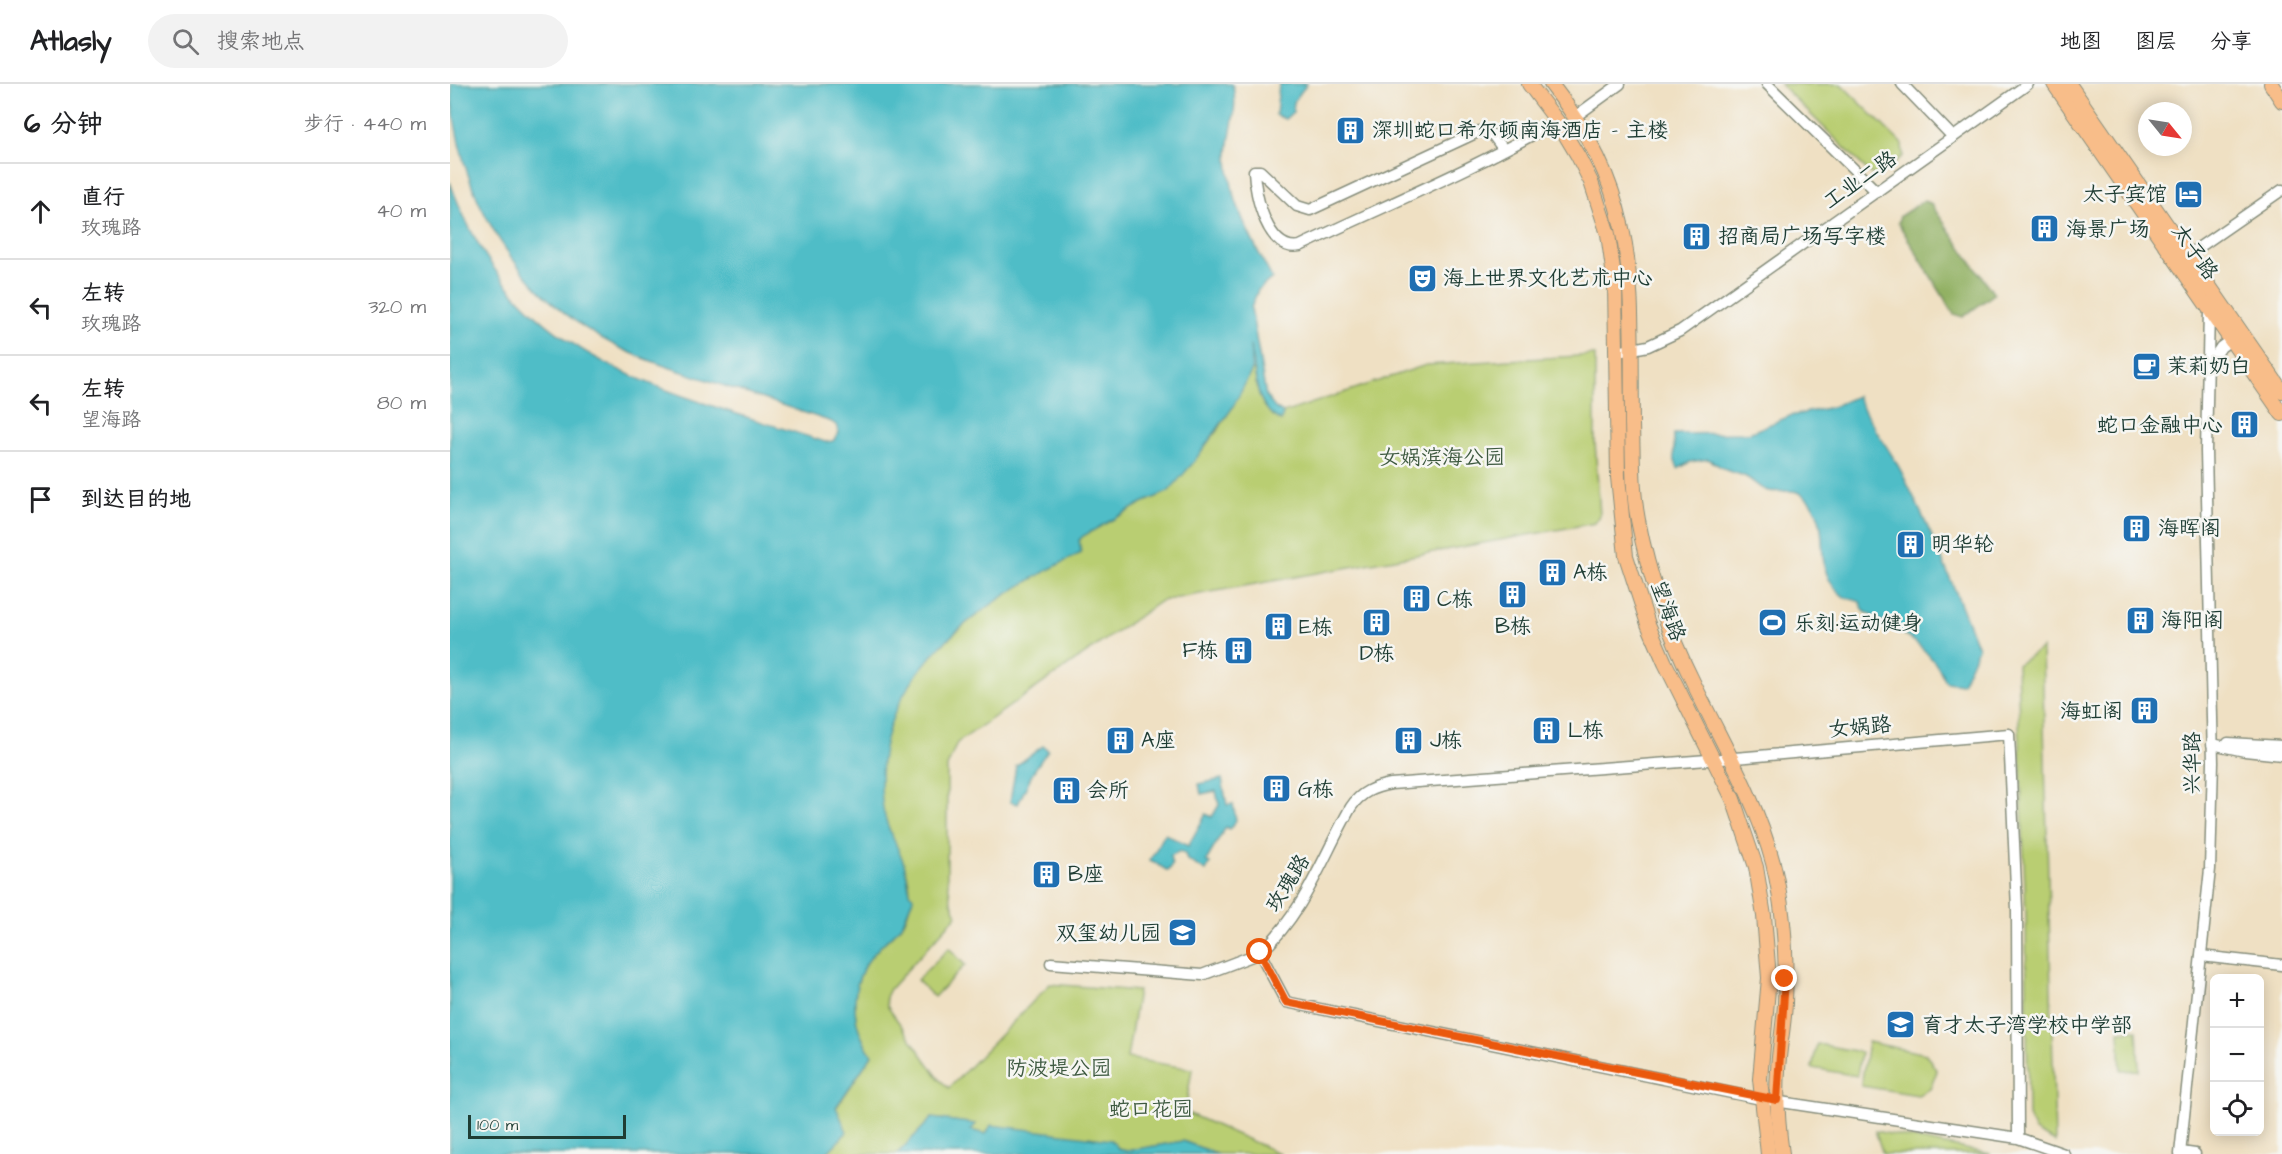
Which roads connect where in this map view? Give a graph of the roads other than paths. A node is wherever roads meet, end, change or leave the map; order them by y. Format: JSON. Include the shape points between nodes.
{"nodes":[{"id":1,"x":1529,"y":84,"type":"edge"},
{"id":2,"x":1551,"y":84,"type":"edge"},
{"id":3,"x":1620,"y":84,"type":"edge"},
{"id":4,"x":1767,"y":84,"type":"edge"},
{"id":5,"x":1902,"y":84,"type":"edge"},
{"id":6,"x":2028,"y":84,"type":"edge"},
{"id":7,"x":2054,"y":84,"type":"edge"},
{"id":8,"x":2068,"y":84,"type":"edge"},
{"id":9,"x":2271,"y":84,"type":"edge"},
{"id":10,"x":2282,"y":101,"type":"edge"},
{"id":11,"x":1576,"y":117,"type":"junction"},
{"id":12,"x":1557,"y":121,"type":"junction"},
{"id":13,"x":1953,"y":137,"type":"junction"},
{"id":14,"x":1504,"y":150,"type":"junction"},
{"id":15,"x":2282,"y":190,"type":"edge"},
{"id":16,"x":1877,"y":192,"type":"junction"},
{"id":17,"x":2188,"y":255,"type":"junction"},
{"id":18,"x":2208,"y":308,"type":"junction"},
{"id":19,"x":2233,"y":344,"type":"junction"},
{"id":20,"x":1624,"y":351,"type":"junction"},
{"id":21,"x":2207,"y":371,"type":"junction"},
{"id":22,"x":2282,"y":391,"type":"edge"},
{"id":23,"x":2282,"y":414,"type":"edge"},
{"id":24,"x":2212,"y":744,"type":"junction"},
{"id":25,"x":2282,"y":746,"type":"edge"},
{"id":26,"x":2282,"y":755,"type":"edge"},
{"id":27,"x":1732,"y":758,"type":"junction"},
{"id":28,"x":1715,"y":760,"type":"junction"},
{"id":29,"x":1260,"y":952,"type":"junction"},
{"id":30,"x":2201,"y":956,"type":"junction"},
{"id":31,"x":1052,"y":963,"type":"dead end"},
{"id":32,"x":2282,"y":965,"type":"edge"},
{"id":33,"x":1761,"y":1099,"type":"junction"},
{"id":34,"x":1777,"y":1100,"type":"junction"},
{"id":35,"x":2018,"y":1138,"type":"junction"},
{"id":36,"x":2181,"y":1153,"type":"edge"},
{"id":37,"x":1768,"y":1154,"type":"edge"},
{"id":38,"x":1782,"y":1154,"type":"edge"},
{"id":39,"x":2064,"y":1154,"type":"edge"},
{"id":40,"x":2195,"y":1154,"type":"edge"}],
"edges":[{"from":1,"to":12,"type":"main road","name":"望海路"},
{"from":2,"to":11,"type":"main road","name":"望海路"},
{"from":3,"to":11,"type":"street"},
{"from":4,"to":16,"type":"street"},
{"from":5,"to":13,"type":"street"},
{"from":6,"to":13,"type":"street","name":"工业二路"},
{"from":7,"to":18,"type":"main road","name":"太子路"},
{"from":8,"to":17,"type":"main road","name":"太子路"},
{"from":9,"to":10,"type":"main road"},
{"from":11,"to":20,"type":"main road","name":"望海路","via":[[1610,180],[1625,231],[1630,280]]},
{"from":12,"to":14,"type":"street"},
{"from":12,"to":20,"type":"main road","name":"望海路","via":[[1591,182],[1608,234]]},
{"from":13,"to":16,"type":"street","name":"工业二路"},
{"from":14,"to":14,"type":"street","via":[[1293,248],[1277,239],[1259,207],[1254,186],[1254,171],[1260,171],[1297,206],[1310,210],[1480,131],[1493,135]]},
{"from":15,"to":17,"type":"street"},
{"from":16,"to":20,"type":"street","name":"工业二路","via":[[1680,331],[1648,346]]},
{"from":17,"to":22,"type":"main road","name":"太子路"},
{"from":18,"to":19,"type":"main road","name":"太子路"},
{"from":18,"to":21,"type":"street","name":"兴华路"},
{"from":19,"to":21,"type":"street","via":[[2228,342],[2221,347]]},
{"from":19,"to":23,"type":"main road","name":"太子路"},
{"from":20,"to":27,"type":"main road","name":"望海路","via":[[1632,384],[1637,515],[1645,552],[1665,618]]},
{"from":20,"to":28,"type":"main road","name":"望海路","via":[[1617,383],[1620,515],[1626,556],[1665,663]]},
{"from":21,"to":24,"type":"street","name":"兴华路"},
{"from":24,"to":25,"type":"street"},
{"from":24,"to":26,"type":"street"},
{"from":24,"to":30,"type":"street","name":"兴华路","via":[[2210,869]]},
{"from":27,"to":28,"type":"street","name":"女娲路"},
{"from":27,"to":34,"type":"main road","name":"望海路","via":[[1767,842],[1782,913],[1785,1002]]},
{"from":27,"to":35,"type":"street","name":"女娲路","via":[[2009,734],[2017,909]]},
{"from":28,"to":29,"type":"street","name":"玫瑰路","via":[[1376,787],[1356,800],[1303,902]]},
{"from":28,"to":33,"type":"main road","name":"望海路","via":[[1751,847],[1764,916],[1769,978]]},
{"from":29,"to":31,"type":"street","via":[[1211,973],[1196,975]]},
{"from":29,"to":33,"type":"street","via":[[1286,1002]]},
{"from":30,"to":32,"type":"street"},
{"from":30,"to":36,"type":"street","name":"兴华路"},
{"from":33,"to":34,"type":"street"},
{"from":33,"to":37,"type":"main road","name":"望海路"},
{"from":34,"to":35,"type":"street"},
{"from":34,"to":38,"type":"main road","name":"望海路"},
{"from":35,"to":39,"type":"street"},
{"from":36,"to":40,"type":"street"}]}
